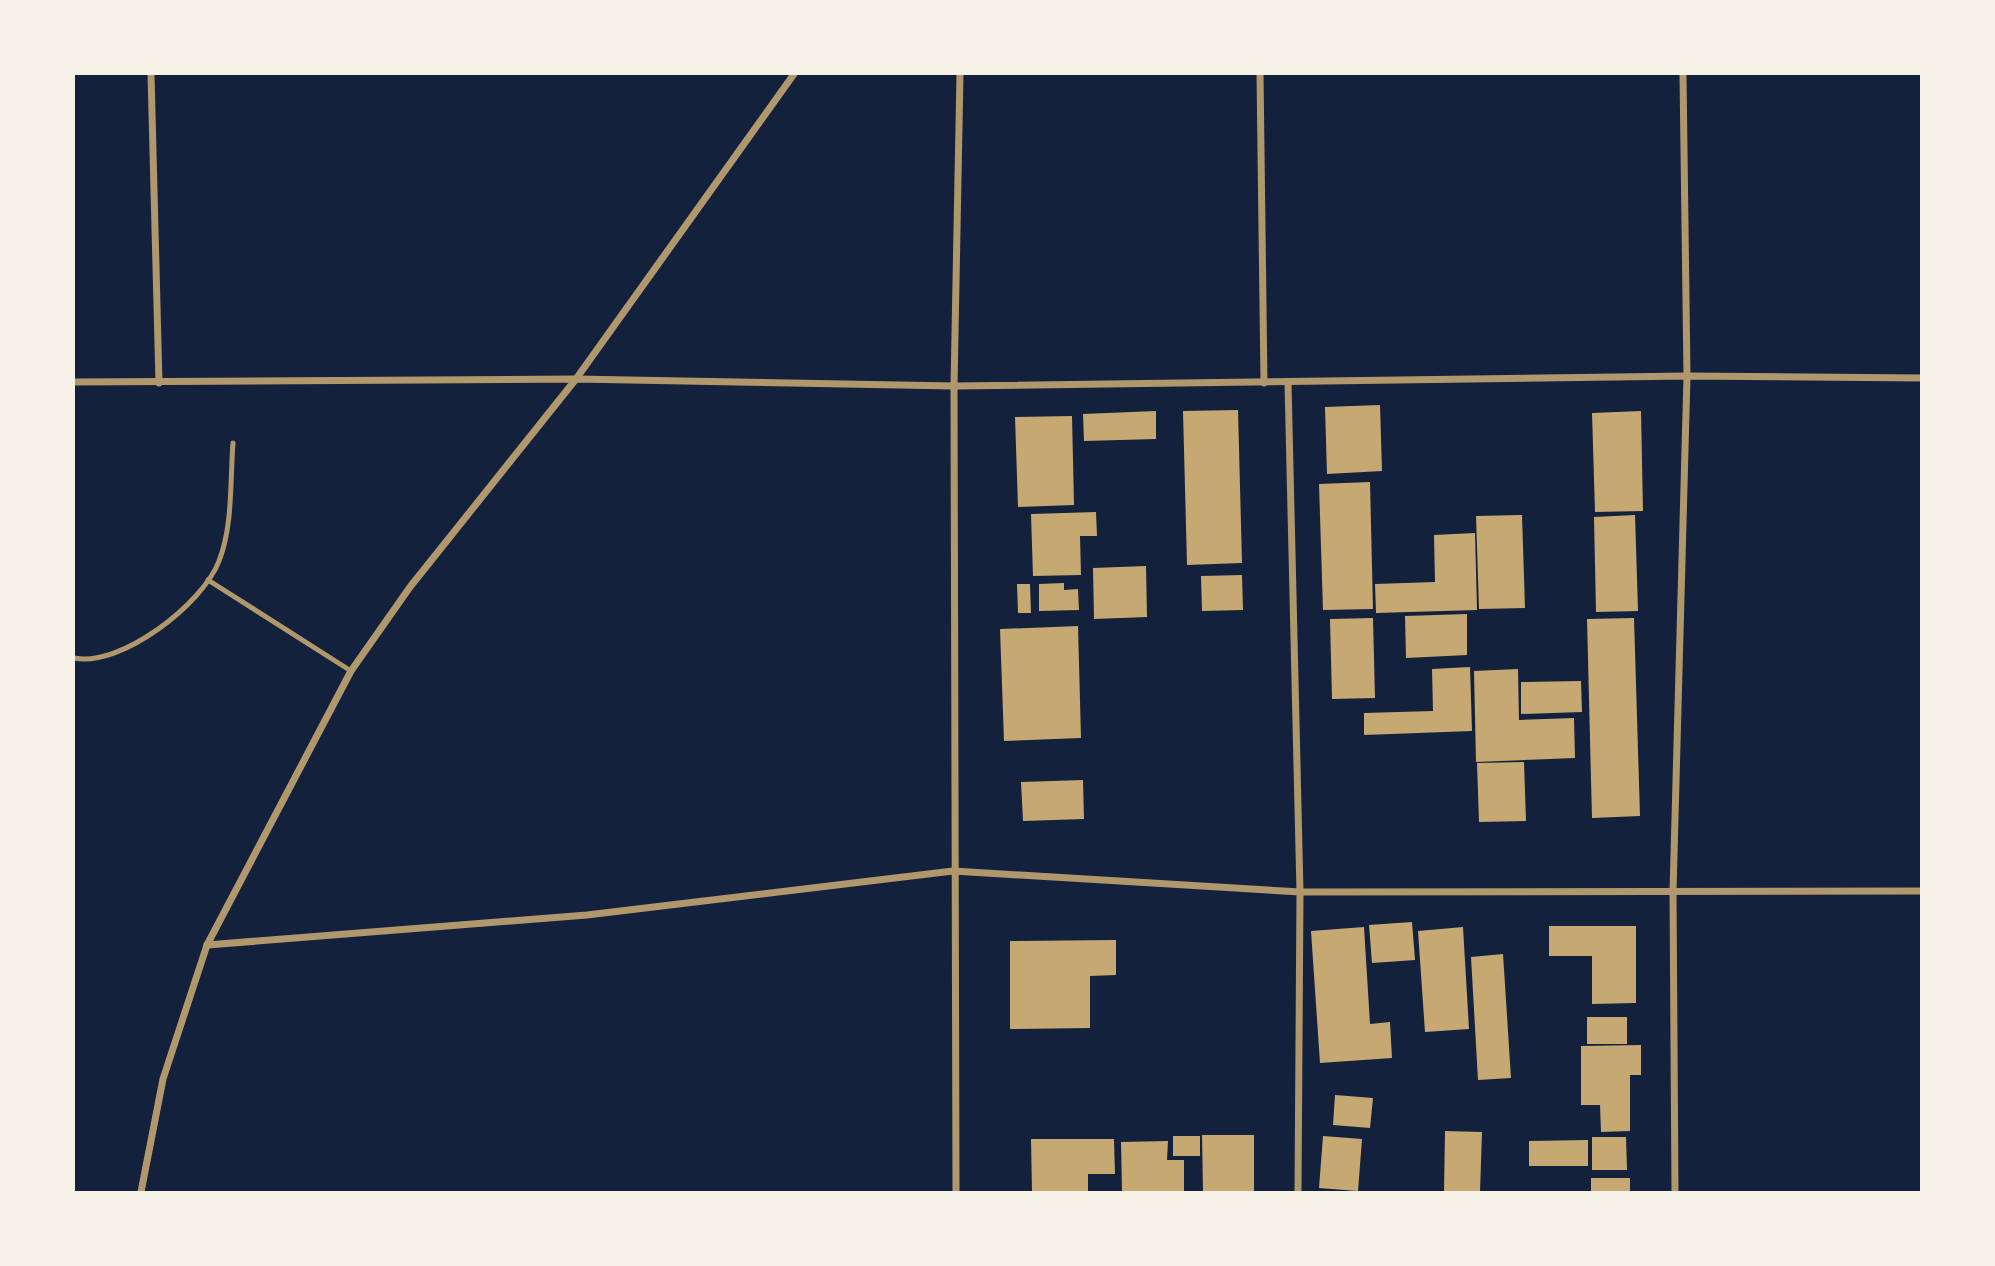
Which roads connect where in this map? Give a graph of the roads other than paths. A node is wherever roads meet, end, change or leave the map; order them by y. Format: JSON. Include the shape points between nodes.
{"nodes":[{"id":1,"x":152,"y":74,"type":"edge"},
{"id":2,"x":794,"y":74,"type":"edge"},
{"id":3,"x":960,"y":74,"type":"edge"},
{"id":4,"x":1260,"y":74,"type":"edge"},
{"id":5,"x":1684,"y":74,"type":"edge"},
{"id":6,"x":1687,"y":376,"type":"junction"},
{"id":7,"x":1922,"y":378,"type":"edge"},
{"id":8,"x":576,"y":380,"type":"junction"},
{"id":9,"x":74,"y":382,"type":"edge"},
{"id":10,"x":159,"y":383,"type":"junction"},
{"id":11,"x":1264,"y":383,"type":"junction"},
{"id":12,"x":1288,"y":383,"type":"junction"},
{"id":13,"x":954,"y":386,"type":"junction"},
{"id":14,"x":233,"y":443,"type":"dead end"},
{"id":15,"x":208,"y":580,"type":"junction"},
{"id":16,"x":74,"y":658,"type":"edge"},
{"id":17,"x":351,"y":671,"type":"junction"},
{"id":18,"x":953,"y":871,"type":"junction"},
{"id":19,"x":1922,"y":891,"type":"edge"},
{"id":20,"x":1300,"y":892,"type":"junction"},
{"id":21,"x":1673,"y":892,"type":"junction"},
{"id":22,"x":207,"y":945,"type":"junction"},
{"id":23,"x":141,"y":1192,"type":"edge"},
{"id":24,"x":956,"y":1192,"type":"edge"},
{"id":25,"x":1298,"y":1192,"type":"edge"},
{"id":26,"x":1675,"y":1192,"type":"edge"}],
"edges":[{"from":1,"to":10,"type":"street"},
{"from":2,"to":8,"type":"street"},
{"from":3,"to":13,"type":"street"},
{"from":4,"to":11,"type":"street"},
{"from":5,"to":6,"type":"street"},
{"from":6,"to":7,"type":"street"},
{"from":6,"to":12,"type":"street"},
{"from":6,"to":21,"type":"street"},
{"from":8,"to":10,"type":"street"},
{"from":8,"to":13,"type":"street"},
{"from":8,"to":17,"type":"street","via":[[411,587]]},
{"from":9,"to":10,"type":"street"},
{"from":11,"to":12,"type":"street"},
{"from":11,"to":13,"type":"street"},
{"from":12,"to":20,"type":"street"},
{"from":13,"to":18,"type":"street"},
{"from":14,"to":15,"type":"lane","via":[[224,545]]},
{"from":15,"to":16,"type":"lane","via":[[159,627],[129,648],[100,658]]},
{"from":15,"to":17,"type":"lane"},
{"from":17,"to":22,"type":"street"},
{"from":18,"to":20,"type":"street"},
{"from":18,"to":22,"type":"street","via":[[587,915]]},
{"from":18,"to":24,"type":"street"},
{"from":19,"to":21,"type":"street"},
{"from":20,"to":21,"type":"street"},
{"from":20,"to":25,"type":"street"},
{"from":21,"to":26,"type":"street"},
{"from":22,"to":23,"type":"street","via":[[163,1079]]}]}
